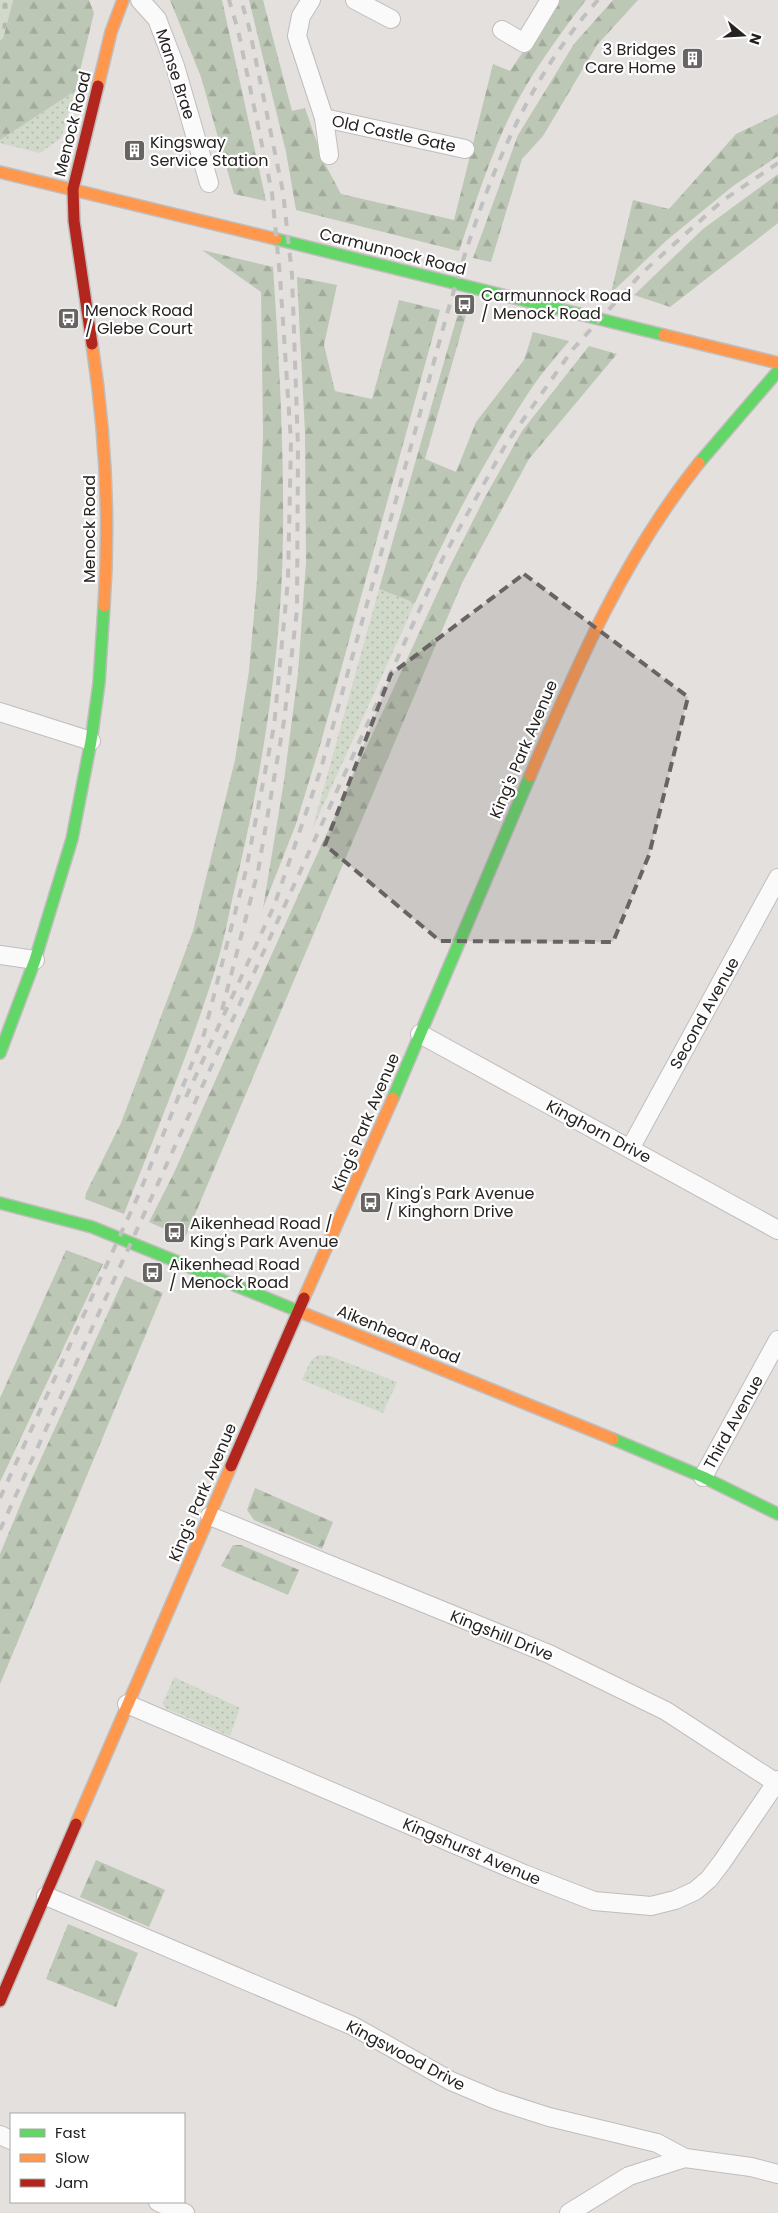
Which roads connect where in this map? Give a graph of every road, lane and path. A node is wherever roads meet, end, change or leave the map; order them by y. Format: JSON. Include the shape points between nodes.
{"nodes":[{"id":1,"x":123,"y":0,"type":"edge"},
{"id":2,"x":140,"y":0,"type":"edge"},
{"id":3,"x":312,"y":0,"type":"edge"},
{"id":4,"x":355,"y":0,"type":"edge"},
{"id":5,"x":550,"y":0,"type":"edge"},
{"id":6,"x":390,"y":19,"type":"dead end"},
{"id":7,"x":502,"y":30,"type":"dead end"},
{"id":8,"x":324,"y":118,"type":"junction"},
{"id":9,"x":465,"y":149,"type":"dead end"},
{"id":10,"x":329,"y":155,"type":"dead end"},
{"id":11,"x":0,"y":172,"type":"edge"},
{"id":12,"x":209,"y":183,"type":"dead end"},
{"id":13,"x":73,"y":188,"type":"junction"},
{"id":14,"x":778,"y":363,"type":"edge"},
{"id":15,"x":778,"y":370,"type":"edge"},
{"id":16,"x":0,"y":712,"type":"edge"},
{"id":17,"x":91,"y":742,"type":"junction"},
{"id":18,"x":778,"y":878,"type":"edge"},
{"id":19,"x":0,"y":955,"type":"edge"},
{"id":20,"x":35,"y":960,"type":"junction"},
{"id":21,"x":420,"y":1034,"type":"junction"},
{"id":22,"x":0,"y":1053,"type":"edge"},
{"id":23,"x":631,"y":1148,"type":"junction"},
{"id":24,"x":0,"y":1203,"type":"edge"},
{"id":25,"x":778,"y":1230,"type":"edge"},
{"id":26,"x":298,"y":1310,"type":"junction"},
{"id":27,"x":778,"y":1340,"type":"edge"},
{"id":28,"x":703,"y":1477,"type":"junction"},
{"id":29,"x":778,"y":1514,"type":"edge"},
{"id":30,"x":210,"y":1516,"type":"junction"},
{"id":31,"x":127,"y":1704,"type":"junction"},
{"id":32,"x":777,"y":1783,"type":"edge"},
{"id":33,"x":46,"y":1896,"type":"junction"},
{"id":34,"x":0,"y":2000,"type":"edge"},
{"id":35,"x":685,"y":2158,"type":"junction"},
{"id":36,"x":778,"y":2174,"type":"edge"},
{"id":37,"x":160,"y":2203,"type":"edge"},
{"id":38,"x":185,"y":2213,"type":"edge"},
{"id":39,"x":569,"y":2213,"type":"edge"}],
"edges":[{"from":1,"to":13,"type":"main road","name":"Menock Road","via":[[111,32]]},
{"from":2,"to":12,"type":"street","name":"Manse Brae","via":[[157,19],[175,66]]},
{"from":3,"to":8,"type":"street","name":"Old Castle Gate","via":[[301,16],[297,36]]},
{"from":4,"to":6,"type":"street"},
{"from":5,"to":7,"type":"street","via":[[524,43]]},
{"from":8,"to":9,"type":"street","name":"Old Castle Gate"},
{"from":8,"to":10,"type":"street","name":"Old Castle Gate"},
{"from":11,"to":13,"type":"main road","name":"Carmunnock Road"},
{"from":13,"to":14,"type":"main road","name":"Carmunnock Road"},
{"from":13,"to":17,"type":"main road","name":"Menock Road","via":[[74,221],[97,375],[105,464],[104,619]]},
{"from":15,"to":21,"type":"main road","name":"King's Park Avenue","via":[[670,502],[620,580],[578,662]]},
{"from":16,"to":17,"type":"street"},
{"from":17,"to":20,"type":"main road","name":"Menock Road","via":[[72,839]]},
{"from":18,"to":23,"type":"street","name":"Second Avenue"},
{"from":19,"to":20,"type":"street"},
{"from":20,"to":22,"type":"main road","name":"Menock Road"},
{"from":21,"to":23,"type":"street","name":"Kinghorn Drive"},
{"from":21,"to":26,"type":"main road","name":"King's Park Avenue"},
{"from":23,"to":25,"type":"street","name":"Kinghorn Drive"},
{"from":24,"to":26,"type":"main road","name":"Aikenhead Road","via":[[92,1227]]},
{"from":26,"to":28,"type":"main road","name":"Aikenhead Road"},
{"from":26,"to":30,"type":"main road","name":"King's Park Avenue"},
{"from":27,"to":28,"type":"street","name":"Third Avenue"},
{"from":28,"to":29,"type":"main road","name":"Aikenhead Road"},
{"from":30,"to":31,"type":"main road","name":"King's Park Avenue"},
{"from":30,"to":32,"type":"street","name":"Kingshill Drive","via":[[549,1654],[666,1711]]},
{"from":31,"to":32,"type":"street","name":"Kingshurst Avenue","via":[[594,1901],[651,1906],[695,1891],[722,1862]]},
{"from":31,"to":33,"type":"main road","name":"King's Park Avenue"},
{"from":33,"to":34,"type":"main road","name":"King's Park Avenue"},
{"from":33,"to":35,"type":"street","name":"Kingswood Drive","via":[[354,2026],[451,2080],[496,2100],[657,2143]]},
{"from":35,"to":36,"type":"street","name":"Kingswood Drive"},
{"from":35,"to":39,"type":"street","via":[[629,2176]]},
{"from":37,"to":38,"type":"street"}]}
